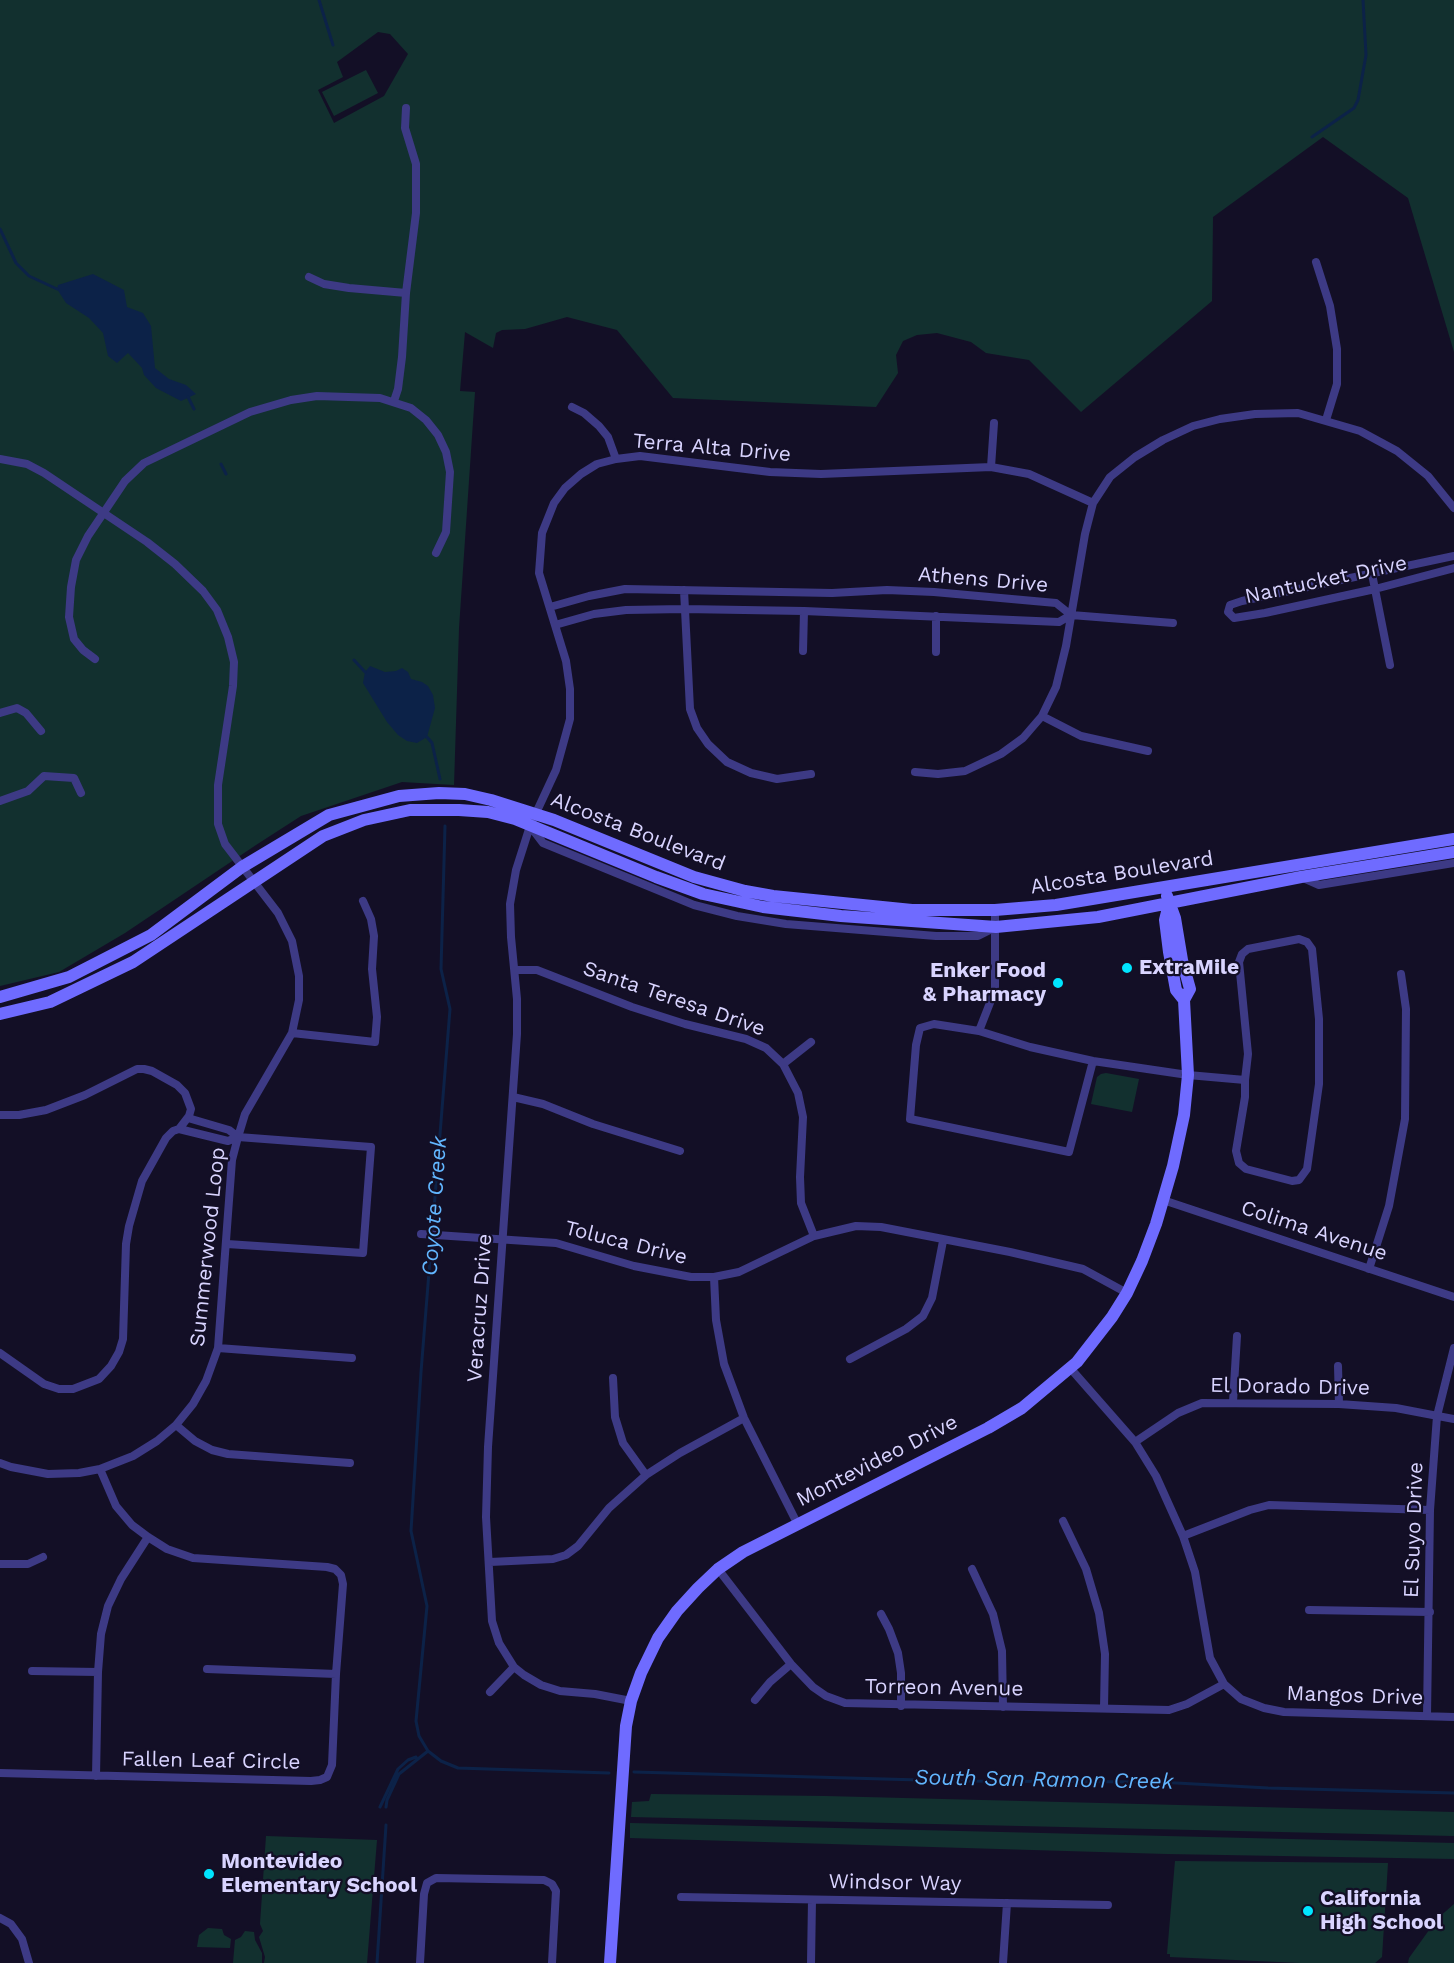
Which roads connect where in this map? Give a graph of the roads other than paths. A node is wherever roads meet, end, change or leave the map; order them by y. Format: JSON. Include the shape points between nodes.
{"nodes":[{"id":1,"x":406,"y":108,"type":"dead end"},
{"id":2,"x":1316,"y":262,"type":"dead end"},
{"id":3,"x":309,"y":278,"type":"dead end"},
{"id":4,"x":406,"y":293,"type":"junction"},
{"id":5,"x":393,"y":402,"type":"junction"},
{"id":6,"x":572,"y":407,"type":"dead end"},
{"id":7,"x":1326,"y":420,"type":"junction"},
{"id":8,"x":994,"y":423,"type":"dead end"},
{"id":9,"x":0,"y":459,"type":"edge"},
{"id":10,"x":616,"y":459,"type":"junction"},
{"id":11,"x":992,"y":467,"type":"junction"},
{"id":12,"x":1093,"y":503,"type":"junction"},
{"id":13,"x":1454,"y":508,"type":"edge"},
{"id":14,"x":103,"y":513,"type":"junction"},
{"id":15,"x":436,"y":553,"type":"dead end"},
{"id":16,"x":1454,"y":556,"type":"edge"},
{"id":17,"x":1454,"y":568,"type":"edge"},
{"id":18,"x":1372,"y":574,"type":"junction"},
{"id":19,"x":1308,"y":588,"type":"junction"},
{"id":20,"x":1375,"y":589,"type":"junction"},
{"id":21,"x":684,"y":590,"type":"junction"},
{"id":22,"x":1311,"y":604,"type":"junction"},
{"id":23,"x":550,"y":607,"type":"junction"},
{"id":24,"x":684,"y":609,"type":"junction"},
{"id":25,"x":804,"y":611,"type":"junction"},
{"id":26,"x":1071,"y":615,"type":"junction"},
{"id":27,"x":936,"y":616,"type":"junction"},
{"id":28,"x":1173,"y":623,"type":"dead end"},
{"id":29,"x":555,"y":626,"type":"junction"},
{"id":30,"x":803,"y":651,"type":"dead end"},
{"id":31,"x":936,"y":652,"type":"dead end"},
{"id":32,"x":95,"y":659,"type":"dead end"},
{"id":33,"x":1390,"y":664,"type":"dead end"},
{"id":34,"x":0,"y":713,"type":"edge"},
{"id":35,"x":1042,"y":716,"type":"junction"},
{"id":36,"x":41,"y":731,"type":"dead end"},
{"id":37,"x":1148,"y":751,"type":"dead end"},
{"id":38,"x":915,"y":772,"type":"dead end"},
{"id":39,"x":812,"y":774,"type":"dead end"},
{"id":40,"x":81,"y":793,"type":"dead end"},
{"id":41,"x":0,"y":801,"type":"edge"},
{"id":42,"x":535,"y":813,"type":"junction"},
{"id":43,"x":530,"y":826,"type":"junction"},
{"id":44,"x":1454,"y":839,"type":"edge"},
{"id":45,"x":1454,"y":852,"type":"edge"},
{"id":46,"x":1454,"y":862,"type":"edge"},
{"id":47,"x":242,"y":867,"type":"junction"},
{"id":48,"x":1300,"y":877,"type":"junction"},
{"id":49,"x":254,"y":880,"type":"junction"},
{"id":50,"x":1166,"y":888,"type":"junction"},
{"id":51,"x":363,"y":901,"type":"dead end"},
{"id":52,"x":1169,"y":904,"type":"junction"},
{"id":53,"x":995,"y":910,"type":"junction"},
{"id":54,"x":996,"y":927,"type":"junction"},
{"id":55,"x":515,"y":970,"type":"junction"},
{"id":56,"x":1401,"y":974,"type":"dead end"},
{"id":57,"x":0,"y":997,"type":"edge"},
{"id":58,"x":0,"y":1014,"type":"edge"},
{"id":59,"x":979,"y":1031,"type":"junction"},
{"id":60,"x":292,"y":1033,"type":"junction"},
{"id":61,"x":811,"y":1042,"type":"dead end"},
{"id":62,"x":1092,"y":1061,"type":"junction"},
{"id":63,"x":783,"y":1064,"type":"junction"},
{"id":64,"x":1188,"y":1075,"type":"junction"},
{"id":65,"x":1245,"y":1080,"type":"junction"},
{"id":66,"x":513,"y":1097,"type":"junction"},
{"id":67,"x":0,"y":1115,"type":"edge"},
{"id":68,"x":188,"y":1118,"type":"junction"},
{"id":69,"x":179,"y":1129,"type":"junction"},
{"id":70,"x":238,"y":1137,"type":"junction"},
{"id":71,"x":680,"y":1151,"type":"dead end"},
{"id":72,"x":1163,"y":1200,"type":"junction"},
{"id":73,"x":421,"y":1234,"type":"dead end"},
{"id":74,"x":814,"y":1236,"type":"junction"},
{"id":75,"x":502,"y":1240,"type":"junction"},
{"id":76,"x":943,"y":1240,"type":"junction"},
{"id":77,"x":226,"y":1244,"type":"junction"},
{"id":78,"x":1369,"y":1269,"type":"junction"},
{"id":79,"x":714,"y":1277,"type":"junction"},
{"id":80,"x":1127,"y":1293,"type":"junction"},
{"id":81,"x":1454,"y":1297,"type":"edge"},
{"id":82,"x":1237,"y":1336,"type":"dead end"},
{"id":83,"x":218,"y":1348,"type":"junction"},
{"id":84,"x":1454,"y":1348,"type":"edge"},
{"id":85,"x":0,"y":1353,"type":"edge"},
{"id":86,"x":352,"y":1358,"type":"dead end"},
{"id":87,"x":850,"y":1359,"type":"dead end"},
{"id":88,"x":1338,"y":1366,"type":"dead end"},
{"id":89,"x":1071,"y":1369,"type":"junction"},
{"id":90,"x":613,"y":1378,"type":"dead end"},
{"id":91,"x":1233,"y":1402,"type":"junction"},
{"id":92,"x":1339,"y":1404,"type":"junction"},
{"id":93,"x":1437,"y":1416,"type":"junction"},
{"id":94,"x":744,"y":1418,"type":"junction"},
{"id":95,"x":1454,"y":1419,"type":"edge"},
{"id":96,"x":176,"y":1425,"type":"junction"},
{"id":97,"x":1135,"y":1442,"type":"junction"},
{"id":98,"x":350,"y":1462,"type":"dead end"},
{"id":99,"x":0,"y":1463,"type":"edge"},
{"id":100,"x":100,"y":1469,"type":"junction"},
{"id":101,"x":646,"y":1475,"type":"junction"},
{"id":102,"x":1430,"y":1510,"type":"junction"},
{"id":103,"x":1063,"y":1521,"type":"dead end"},
{"id":104,"x":798,"y":1523,"type":"junction"},
{"id":105,"x":1183,"y":1536,"type":"junction"},
{"id":106,"x":148,"y":1538,"type":"junction"},
{"id":107,"x":43,"y":1557,"type":"dead end"},
{"id":108,"x":489,"y":1562,"type":"junction"},
{"id":109,"x":0,"y":1564,"type":"edge"},
{"id":110,"x":718,"y":1569,"type":"junction"},
{"id":111,"x":972,"y":1569,"type":"dead end"},
{"id":112,"x":1309,"y":1610,"type":"dead end"},
{"id":113,"x":1430,"y":1612,"type":"junction"},
{"id":114,"x":880,"y":1614,"type":"dead end"},
{"id":115,"x":791,"y":1664,"type":"junction"},
{"id":116,"x":514,"y":1666,"type":"junction"},
{"id":117,"x":207,"y":1669,"type":"dead end"},
{"id":118,"x":32,"y":1671,"type":"dead end"},
{"id":119,"x":98,"y":1672,"type":"junction"},
{"id":120,"x":336,"y":1674,"type":"junction"},
{"id":121,"x":1224,"y":1684,"type":"junction"},
{"id":122,"x":490,"y":1692,"type":"dead end"},
{"id":123,"x":631,"y":1701,"type":"junction"},
{"id":124,"x":755,"y":1701,"type":"dead end"},
{"id":125,"x":901,"y":1706,"type":"junction"},
{"id":126,"x":1004,"y":1707,"type":"junction"},
{"id":127,"x":1104,"y":1708,"type":"junction"},
{"id":128,"x":1427,"y":1716,"type":"junction"},
{"id":129,"x":1454,"y":1717,"type":"edge"},
{"id":130,"x":0,"y":1773,"type":"edge"},
{"id":131,"x":96,"y":1776,"type":"junction"},
{"id":132,"x":681,"y":1897,"type":"dead end"},
{"id":133,"x":812,"y":1900,"type":"junction"},
{"id":134,"x":1007,"y":1903,"type":"junction"},
{"id":135,"x":1108,"y":1905,"type":"dead end"},
{"id":136,"x":0,"y":1918,"type":"edge"},
{"id":137,"x":29,"y":1963,"type":"edge"},
{"id":138,"x":420,"y":1963,"type":"edge"},
{"id":139,"x":552,"y":1963,"type":"edge"},
{"id":140,"x":610,"y":1963,"type":"edge"},
{"id":141,"x":811,"y":1963,"type":"edge"},
{"id":142,"x":1003,"y":1963,"type":"edge"}],
"edges":[{"from":1,"to":4,"type":"street","via":[[405,128],[416,164],[416,213]]},
{"from":2,"to":7,"type":"street","via":[[1330,306],[1337,349],[1337,384]]},
{"from":3,"to":4,"type":"street","via":[[324,284]]},
{"from":4,"to":5,"type":"street","via":[[402,357]]},
{"from":5,"to":14,"type":"street","via":[[317,396],[250,412],[144,463],[125,481]]},
{"from":5,"to":15,"type":"street","via":[[411,408],[426,420],[446,452],[450,472],[446,532]]},
{"from":6,"to":10,"type":"street","via":[[599,426]]},
{"from":7,"to":12,"type":"street","via":[[1298,413],[1255,414],[1193,426],[1135,457],[1110,477]]},
{"from":7,"to":13,"type":"street","via":[[1360,431],[1397,451],[1428,476]]},
{"from":8,"to":11,"type":"street"},
{"from":9,"to":14,"type":"street","name":"Summerwood Loop","via":[[27,464]]},
{"from":10,"to":11,"type":"street","name":"Terra Alta Drive","via":[[653,457],[770,472],[821,474]]},
{"from":10,"to":23,"type":"street","name":"Terra Alta Drive","via":[[581,474],[554,503],[542,533],[539,573]]},
{"from":11,"to":12,"type":"street","name":"Terra Alta Drive","via":[[1029,474]]},
{"from":12,"to":26,"type":"street"},
{"from":14,"to":32,"type":"street","via":[[76,560],[69,617],[74,639]]},
{"from":14,"to":47,"type":"street","name":"Summerwood Loop","via":[[147,542],[203,591],[217,610],[228,637],[234,662],[218,785],[218,824],[225,844]]},
{"from":16,"to":18,"type":"street","name":"Nantucket Drive"},
{"from":17,"to":20,"type":"street","name":"Nantucket Drive"},
{"from":18,"to":19,"type":"street","name":"Nantucket Drive"},
{"from":18,"to":20,"type":"street"},
{"from":19,"to":22,"type":"street"},
{"from":19,"to":22,"type":"street","name":"Nantucket Drive","via":[[1236,602],[1228,612],[1238,617]]},
{"from":20,"to":22,"type":"street","name":"Nantucket Drive"},
{"from":20,"to":33,"type":"street"},
{"from":21,"to":23,"type":"street","name":"Athens Drive","via":[[625,589]]},
{"from":21,"to":24,"type":"street"},
{"from":21,"to":26,"type":"street","name":"Athens Drive","via":[[934,592],[1056,603]]},
{"from":23,"to":29,"type":"street","name":"Terra Alta Drive"},
{"from":24,"to":25,"type":"street","name":"Athens Drive"},
{"from":24,"to":29,"type":"street","name":"Athens Drive","via":[[609,611]]},
{"from":24,"to":39,"type":"street","via":[[690,709],[708,744],[727,762],[751,773],[777,779]]},
{"from":25,"to":27,"type":"street","name":"Athens Drive"},
{"from":25,"to":30,"type":"street"},
{"from":26,"to":27,"type":"street","name":"Athens Drive","via":[[1059,622]]},
{"from":26,"to":28,"type":"street"},
{"from":26,"to":35,"type":"street","via":[[1056,687]]},
{"from":27,"to":31,"type":"street"},
{"from":29,"to":42,"type":"street","name":"Terra Alta Drive","via":[[567,670],[570,719],[556,770]]},
{"from":34,"to":36,"type":"street","via":[[17,708]]},
{"from":35,"to":37,"type":"street","via":[[1081,736]]},
{"from":35,"to":38,"type":"street","via":[[1023,738],[1001,754],[965,771]]},
{"from":40,"to":41,"type":"street","via":[[74,778],[44,776],[28,791]]},
{"from":42,"to":43,"type":"street","name":"Terra Alta Drive"},
{"from":42,"to":47,"type":"main road","name":"Alcosta Boulevard","via":[[465,794],[399,796],[329,815]]},
{"from":42,"to":53,"type":"main road","name":"Alcosta Boulevard","via":[[694,878],[745,891],[912,910]]},
{"from":43,"to":49,"type":"main road","name":"Alcosta Boulevard","via":[[488,812],[410,810],[364,820],[323,836]]},
{"from":43,"to":54,"type":"main road","name":"Alcosta Boulevard","via":[[703,894],[763,907],[841,916]]},
{"from":43,"to":55,"type":"street","name":"Veracruz Drive","via":[[510,904]]},
{"from":44,"to":50,"type":"main road","name":"Alcosta Boulevard"},
{"from":45,"to":48,"type":"main road","name":"Alcosta Boulevard"},
{"from":46,"to":48,"type":"street","name":"Alcosta Boulevard","via":[[1319,885]]},
{"from":47,"to":49,"type":"street","name":"Summerwood Loop"},
{"from":47,"to":57,"type":"main road","name":"Alcosta Boulevard","via":[[151,935],[69,977]]},
{"from":48,"to":52,"type":"main road","name":"Alcosta Boulevard"},
{"from":49,"to":58,"type":"main road","name":"Alcosta Boulevard","via":[[133,962],[50,1002]]},
{"from":49,"to":60,"type":"street","name":"Summerwood Loop","via":[[278,913],[291,941],[299,976]]},
{"from":50,"to":52,"type":"main road","name":"Montevideo Drive"},
{"from":50,"to":53,"type":"main road","name":"Alcosta Boulevard","via":[[1056,906]]},
{"from":51,"to":60,"type":"street","via":[[374,936],[375,1042]]},
{"from":52,"to":54,"type":"main road","name":"Alcosta Boulevard","via":[[1098,917]]},
{"from":52,"to":64,"type":"main road","name":"Montevideo Drive","via":[[1165,920],[1176,990],[1184,1000]]},
{"from":53,"to":54,"type":"street"},
{"from":54,"to":59,"type":"street","via":[[995,990]]},
{"from":55,"to":63,"type":"street","name":"Santa Teresa Drive","via":[[537,970],[632,1007],[746,1039],[766,1048]]},
{"from":55,"to":66,"type":"street","name":"Veracruz Drive","via":[[517,1034]]},
{"from":56,"to":78,"type":"street","via":[[1406,1009],[1406,1119],[1389,1206]]},
{"from":59,"to":62,"type":"street"},
{"from":59,"to":62,"type":"street","via":[[934,1024],[920,1028],[910,1119],[1069,1152]]},
{"from":60,"to":70,"type":"street","name":"Summerwood Loop","via":[[245,1114]]},
{"from":61,"to":63,"type":"street"},
{"from":62,"to":64,"type":"street"},
{"from":63,"to":74,"type":"street","name":"Santa Teresa Drive","via":[[798,1093],[803,1117],[801,1203]]},
{"from":64,"to":65,"type":"street"},
{"from":64,"to":72,"type":"main road","name":"Montevideo Drive","via":[[1184,1115]]},
{"from":65,"to":65,"type":"street","via":[[1248,1054],[1239,962],[1242,954],[1248,949],[1299,939],[1307,942],[1312,949],[1319,1018],[1319,1084],[1307,1169],[1299,1180],[1246,1169],[1239,1163],[1236,1151]]},
{"from":66,"to":71,"type":"street"},
{"from":66,"to":75,"type":"street","name":"Veracruz Drive"},
{"from":67,"to":68,"type":"street","via":[[46,1110],[144,1069],[185,1093],[191,1108]]},
{"from":68,"to":69,"type":"street"},
{"from":68,"to":70,"type":"street","via":[[229,1130]]},
{"from":69,"to":70,"type":"street","via":[[228,1141]]},
{"from":69,"to":85,"type":"street","via":[[166,1138],[154,1156],[135,1204],[126,1244],[123,1339],[111,1366],[99,1379],[73,1389],[59,1389],[44,1384]]},
{"from":70,"to":77,"type":"street","name":"Summerwood Loop","via":[[232,1160]]},
{"from":70,"to":77,"type":"street","via":[[371,1147],[363,1253]]},
{"from":72,"to":78,"type":"street","name":"Colima Avenue"},
{"from":72,"to":80,"type":"main road","name":"Montevideo Drive"},
{"from":73,"to":75,"type":"street","name":"Toluca Drive"},
{"from":74,"to":76,"type":"street","name":"Toluca Drive","via":[[856,1226]]},
{"from":74,"to":79,"type":"street","name":"Toluca Drive","via":[[739,1272]]},
{"from":75,"to":79,"type":"street","name":"Toluca Drive","via":[[556,1243],[634,1266],[691,1277]]},
{"from":75,"to":108,"type":"street","name":"Veracruz Drive","via":[[488,1447]]},
{"from":76,"to":80,"type":"street","name":"Toluca Drive","via":[[1083,1269]]},
{"from":76,"to":87,"type":"street","via":[[932,1298],[922,1316]]},
{"from":77,"to":83,"type":"street","name":"Summerwood Loop"},
{"from":78,"to":81,"type":"street","name":"Colima Avenue"},
{"from":79,"to":94,"type":"street","via":[[724,1364]]},
{"from":80,"to":89,"type":"main road","name":"Montevideo Drive"},
{"from":82,"to":91,"type":"street"},
{"from":83,"to":86,"type":"street"},
{"from":83,"to":96,"type":"street","name":"Summerwood Loop","via":[[206,1381]]},
{"from":84,"to":93,"type":"street","name":"El Suyo Drive"},
{"from":88,"to":92,"type":"street"},
{"from":89,"to":97,"type":"street","name":"Mangos Drive"},
{"from":89,"to":104,"type":"main road","name":"Montevideo Drive","via":[[1022,1408],[988,1428]]},
{"from":90,"to":101,"type":"street","via":[[615,1417],[623,1443]]},
{"from":91,"to":92,"type":"street","name":"El Dorado Drive"},
{"from":91,"to":97,"type":"street","name":"El Dorado Drive","via":[[1202,1403],[1186,1409]]},
{"from":92,"to":93,"type":"street","name":"El Dorado Drive"},
{"from":93,"to":95,"type":"street","name":"El Dorado Drive"},
{"from":93,"to":102,"type":"street","name":"El Suyo Drive"},
{"from":94,"to":101,"type":"street"},
{"from":94,"to":104,"type":"street"},
{"from":96,"to":98,"type":"street","via":[[195,1441],[228,1454]]},
{"from":96,"to":100,"type":"street","name":"Summerwood Loop","via":[[133,1456]]},
{"from":97,"to":105,"type":"street","name":"Mangos Drive","via":[[1156,1476]]},
{"from":99,"to":100,"type":"street","name":"Summerwood Loop","via":[[48,1474]]},
{"from":100,"to":106,"type":"street","name":"Fallen Leaf Circle","via":[[116,1506]]},
{"from":101,"to":108,"type":"street","via":[[566,1555]]},
{"from":102,"to":105,"type":"street","via":[[1269,1505]]},
{"from":102,"to":113,"type":"street","name":"El Suyo Drive"},
{"from":103,"to":127,"type":"street","via":[[1086,1569],[1099,1613],[1105,1654]]},
{"from":104,"to":110,"type":"main road","name":"Montevideo Drive"},
{"from":105,"to":121,"type":"street","name":"Mangos Drive","via":[[1195,1572],[1210,1658]]},
{"from":106,"to":119,"type":"street","via":[[108,1606]]},
{"from":106,"to":120,"type":"street","name":"Fallen Leaf Circle","via":[[193,1558],[335,1569],[343,1584]]},
{"from":107,"to":109,"type":"street","via":[[28,1564]]},
{"from":108,"to":116,"type":"street","name":"Veracruz Drive","via":[[492,1621],[499,1643]]},
{"from":110,"to":115,"type":"street","name":"Torreon Avenue"},
{"from":110,"to":123,"type":"main road","name":"Montevideo Drive","via":[[677,1611],[658,1638]]},
{"from":111,"to":126,"type":"street","via":[[993,1614],[1002,1651]]},
{"from":112,"to":113,"type":"street"},
{"from":113,"to":128,"type":"street","name":"El Suyo Drive"},
{"from":114,"to":125,"type":"street","via":[[898,1653]]},
{"from":115,"to":124,"type":"street"},
{"from":115,"to":125,"type":"street","name":"Torreon Avenue","via":[[826,1696],[845,1703]]},
{"from":116,"to":122,"type":"street"},
{"from":116,"to":123,"type":"street","name":"Veracruz Drive","via":[[541,1685],[560,1691]]},
{"from":117,"to":120,"type":"street"},
{"from":118,"to":119,"type":"street"},
{"from":119,"to":131,"type":"street"},
{"from":120,"to":131,"type":"street","name":"Fallen Leaf Circle","via":[[332,1765],[327,1777],[320,1780]]},
{"from":121,"to":127,"type":"street","name":"Torreon Avenue","via":[[1169,1710]]},
{"from":121,"to":128,"type":"street","name":"Mangos Drive","via":[[1241,1699],[1284,1712]]},
{"from":123,"to":140,"type":"main road","name":"Montevideo Drive"},
{"from":125,"to":126,"type":"street","name":"Torreon Avenue"},
{"from":126,"to":127,"type":"street","name":"Torreon Avenue"},
{"from":128,"to":129,"type":"street","name":"Mangos Drive"},
{"from":130,"to":131,"type":"street","name":"Fallen Leaf Circle"},
{"from":132,"to":133,"type":"street","name":"Windsor Way"},
{"from":133,"to":134,"type":"street","name":"Windsor Way"},
{"from":133,"to":141,"type":"street"},
{"from":134,"to":135,"type":"street","name":"Windsor Way"},
{"from":134,"to":142,"type":"street"},
{"from":136,"to":137,"type":"street","via":[[11,1924],[22,1939]]},
{"from":138,"to":139,"type":"street","via":[[424,1894],[427,1883],[436,1878],[543,1880],[552,1884],[556,1891]]}]}
